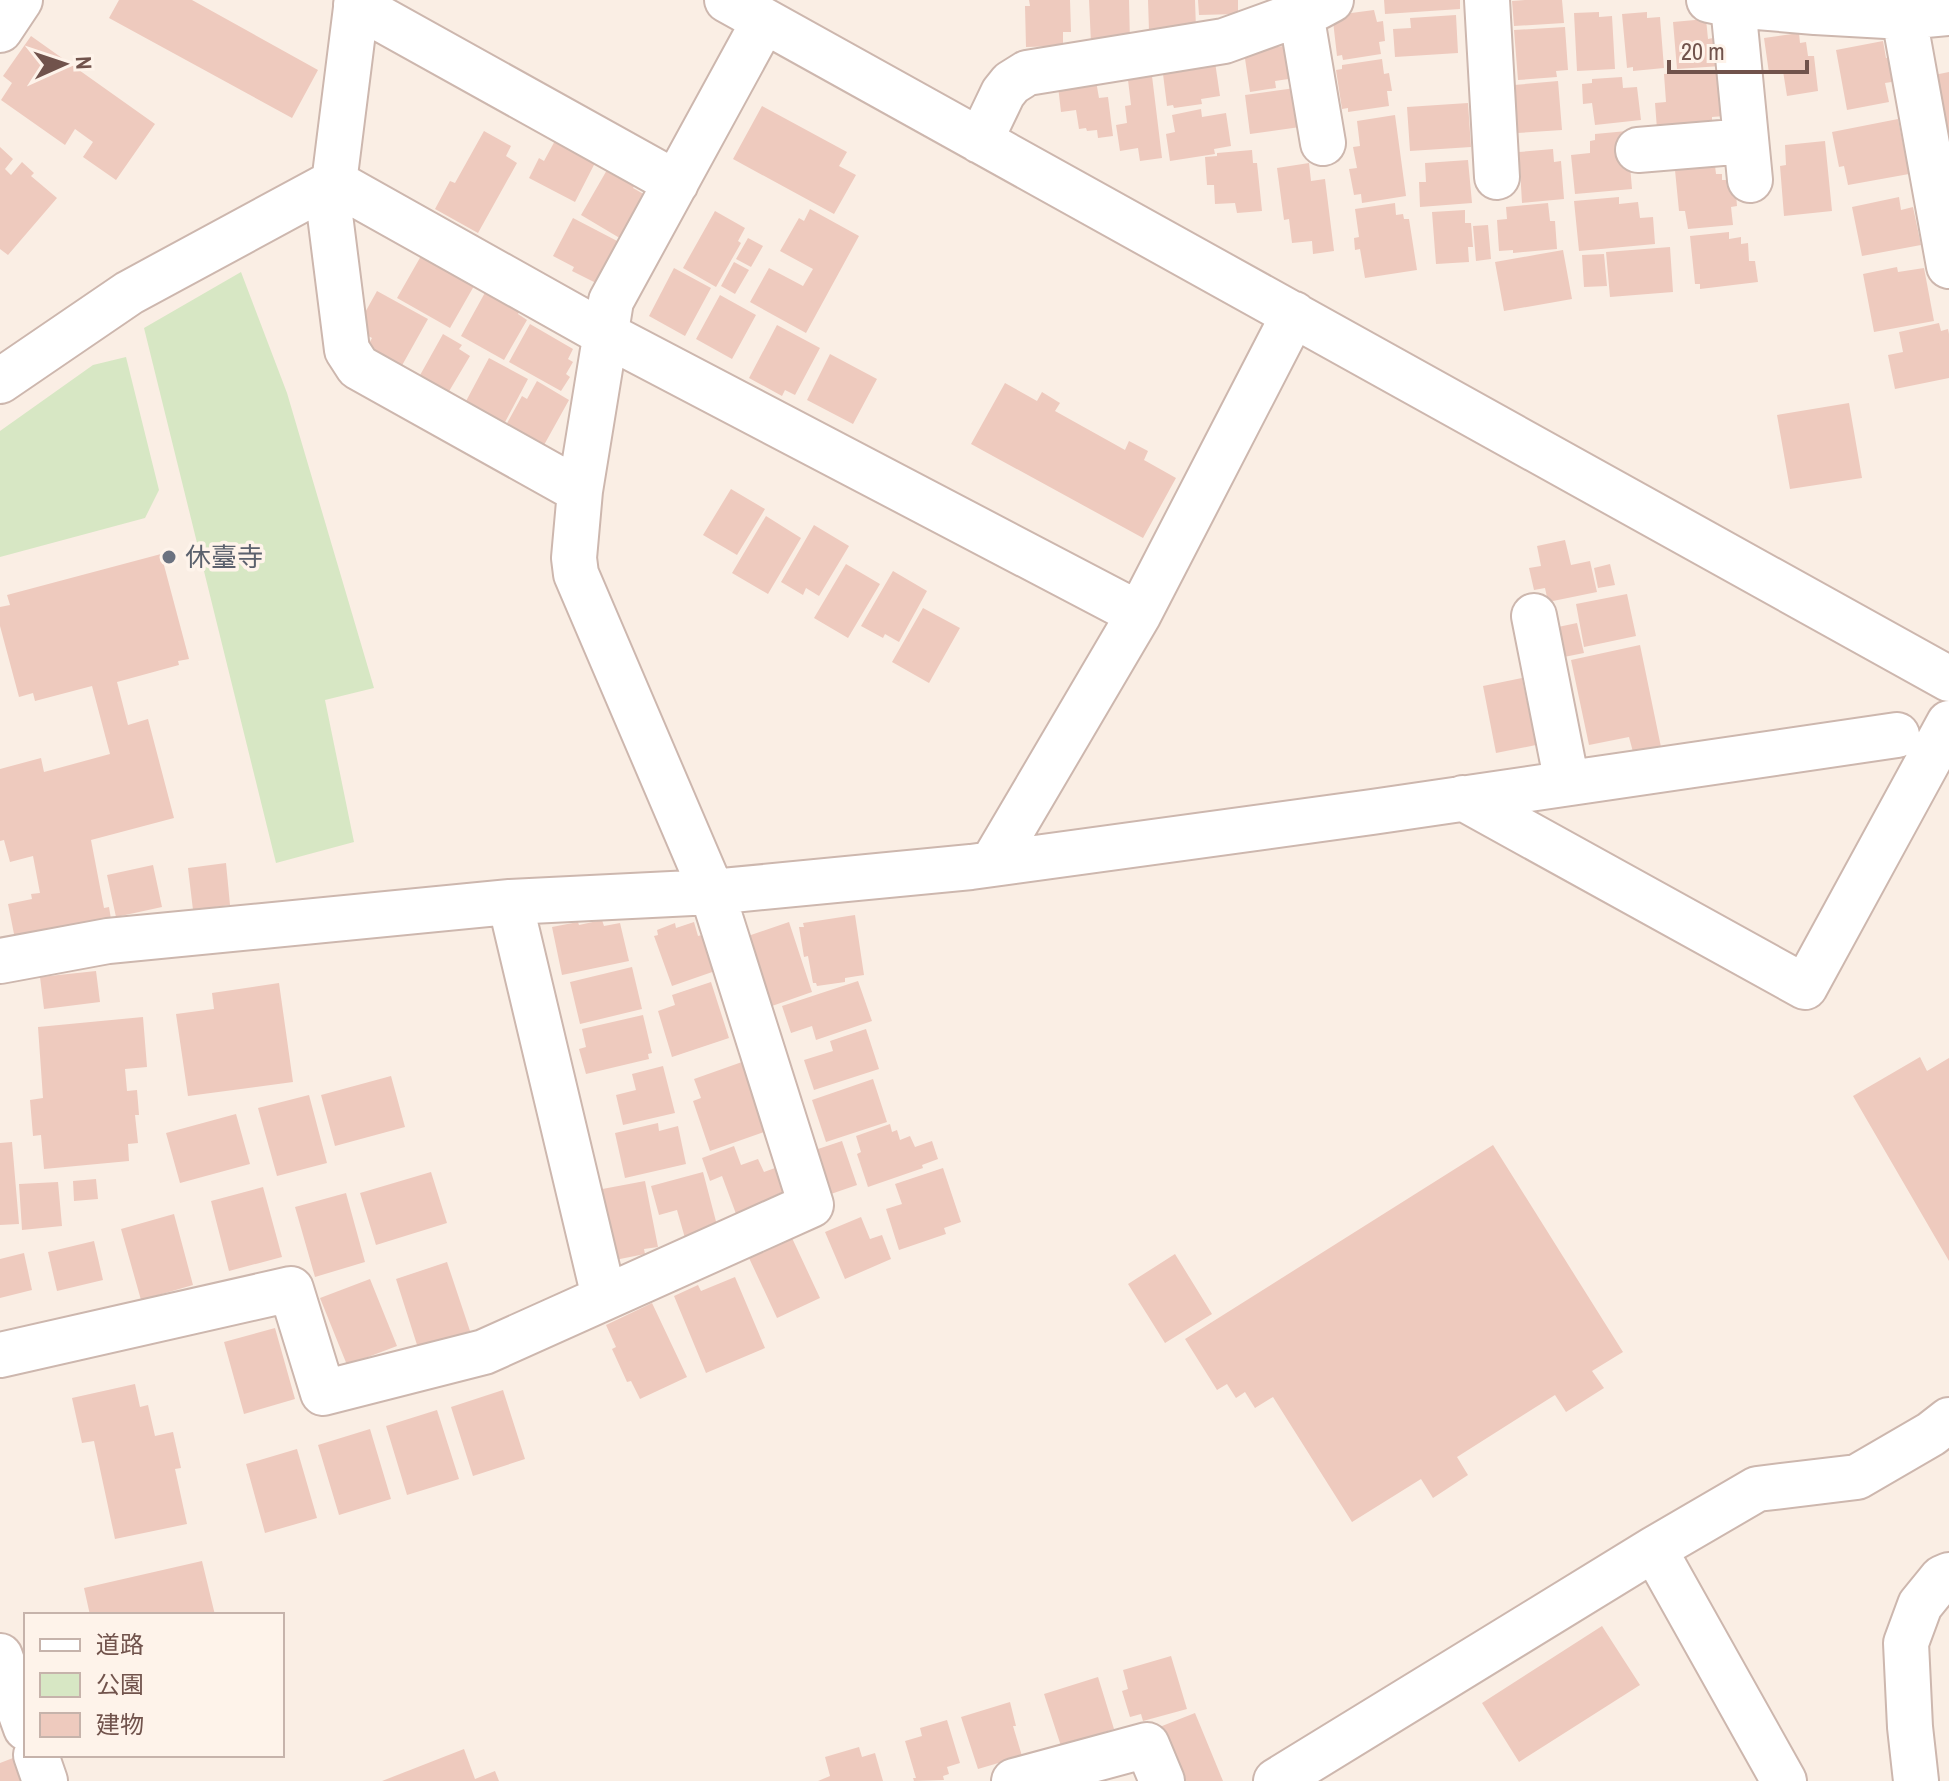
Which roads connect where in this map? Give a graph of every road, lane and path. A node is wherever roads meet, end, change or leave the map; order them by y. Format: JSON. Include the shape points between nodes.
{"nodes":[{"id":1,"x":20,"y":0,"type":"edge"},
{"id":2,"x":727,"y":0,"type":"edge"},
{"id":3,"x":1487,"y":0,"type":"edge"},
{"id":4,"x":1721,"y":2,"type":"edge"},
{"id":5,"x":356,"y":3,"type":"edge"},
{"id":6,"x":1316,"y":7,"type":"edge"},
{"id":7,"x":1949,"y":13,"type":"edge"},
{"id":8,"x":1904,"y":17,"type":"junction"},
{"id":9,"x":764,"y":21,"type":"junction"},
{"id":10,"x":0,"y":30,"type":"edge"},
{"id":11,"x":980,"y":141,"type":"junction"},
{"id":12,"x":1323,"y":143,"type":"dead end"},
{"id":13,"x":1638,"y":150,"type":"dead end"},
{"id":14,"x":1497,"y":177,"type":"dead end"},
{"id":15,"x":334,"y":182,"type":"junction"},
{"id":16,"x":676,"y":183,"type":"junction"},
{"id":17,"x":1949,"y":266,"type":"edge"},
{"id":18,"x":1294,"y":314,"type":"junction"},
{"id":19,"x":605,"y":334,"type":"junction"},
{"id":20,"x":0,"y":381,"type":"edge"},
{"id":21,"x":580,"y":491,"type":"junction"},
{"id":22,"x":1139,"y":614,"type":"junction"},
{"id":23,"x":1534,"y":616,"type":"dead end"},
{"id":24,"x":1949,"y":679,"type":"edge"},
{"id":25,"x":1949,"y":723,"type":"edge"},
{"id":26,"x":1897,"y":735,"type":"dead end"},
{"id":27,"x":1567,"y":783,"type":"junction"},
{"id":28,"x":1463,"y":798,"type":"junction"},
{"id":29,"x":992,"y":864,"type":"junction"},
{"id":30,"x":712,"y":892,"type":"junction"},
{"id":31,"x":510,"y":902,"type":"junction"},
{"id":32,"x":0,"y":961,"type":"edge"},
{"id":33,"x":604,"y":1297,"type":"junction"},
{"id":34,"x":0,"y":1355,"type":"edge"},
{"id":35,"x":1949,"y":1420,"type":"edge"},
{"id":36,"x":1654,"y":1549,"type":"junction"},
{"id":37,"x":1949,"y":1575,"type":"edge"},
{"id":38,"x":0,"y":1656,"type":"edge"},
{"id":39,"x":24,"y":1722,"type":"edge"},
{"id":40,"x":37,"y":1757,"type":"edge"},
{"id":41,"x":45,"y":1781,"type":"edge"},
{"id":42,"x":1014,"y":1781,"type":"edge"},
{"id":43,"x":1162,"y":1781,"type":"edge"},
{"id":44,"x":1276,"y":1781,"type":"edge"},
{"id":45,"x":1784,"y":1781,"type":"edge"},
{"id":46,"x":1916,"y":1781,"type":"edge"}],
"edges":[{"from":1,"to":10,"type":"street"},
{"from":2,"to":9,"type":"street"},
{"from":3,"to":14,"type":"street"},
{"from":4,"to":8,"type":"street"},
{"from":4,"to":13,"type":"street","via":[[1748,160]]},
{"from":5,"to":15,"type":"street"},
{"from":5,"to":16,"type":"street"},
{"from":6,"to":11,"type":"street","via":[[1224,41],[1027,73],[1003,93]]},
{"from":6,"to":12,"type":"street"},
{"from":7,"to":8,"type":"street"},
{"from":8,"to":17,"type":"street"},
{"from":9,"to":11,"type":"street"},
{"from":9,"to":16,"type":"street"},
{"from":11,"to":18,"type":"street"},
{"from":15,"to":19,"type":"street"},
{"from":15,"to":20,"type":"street","via":[[129,293]]},
{"from":15,"to":21,"type":"street","via":[[330,215],[347,350],[358,367]]},
{"from":16,"to":19,"type":"street","via":[[611,301]]},
{"from":18,"to":22,"type":"street"},
{"from":18,"to":24,"type":"street"},
{"from":19,"to":21,"type":"street"},
{"from":19,"to":22,"type":"street"},
{"from":21,"to":30,"type":"street","via":[[576,574]]},
{"from":22,"to":29,"type":"street"},
{"from":23,"to":27,"type":"street"},
{"from":25,"to":28,"type":"street","via":[[1805,987]]},
{"from":26,"to":27,"type":"street"},
{"from":27,"to":28,"type":"street"},
{"from":28,"to":29,"type":"street"},
{"from":29,"to":30,"type":"street"},
{"from":30,"to":31,"type":"street"},
{"from":30,"to":33,"type":"street","via":[[811,1205]]},
{"from":31,"to":32,"type":"street","via":[[108,941]]},
{"from":31,"to":33,"type":"street"},
{"from":33,"to":34,"type":"street","via":[[484,1352],[323,1393],[291,1289]]},
{"from":35,"to":36,"type":"street","via":[[1857,1477],[1757,1489]]},
{"from":36,"to":44,"type":"street"},
{"from":36,"to":45,"type":"street"},
{"from":37,"to":46,"type":"street","via":[[1920,1605],[1906,1643]]},
{"from":38,"to":39,"type":"street"},
{"from":40,"to":41,"type":"street"},
{"from":42,"to":43,"type":"street","via":[[1147,1745]]}]}
